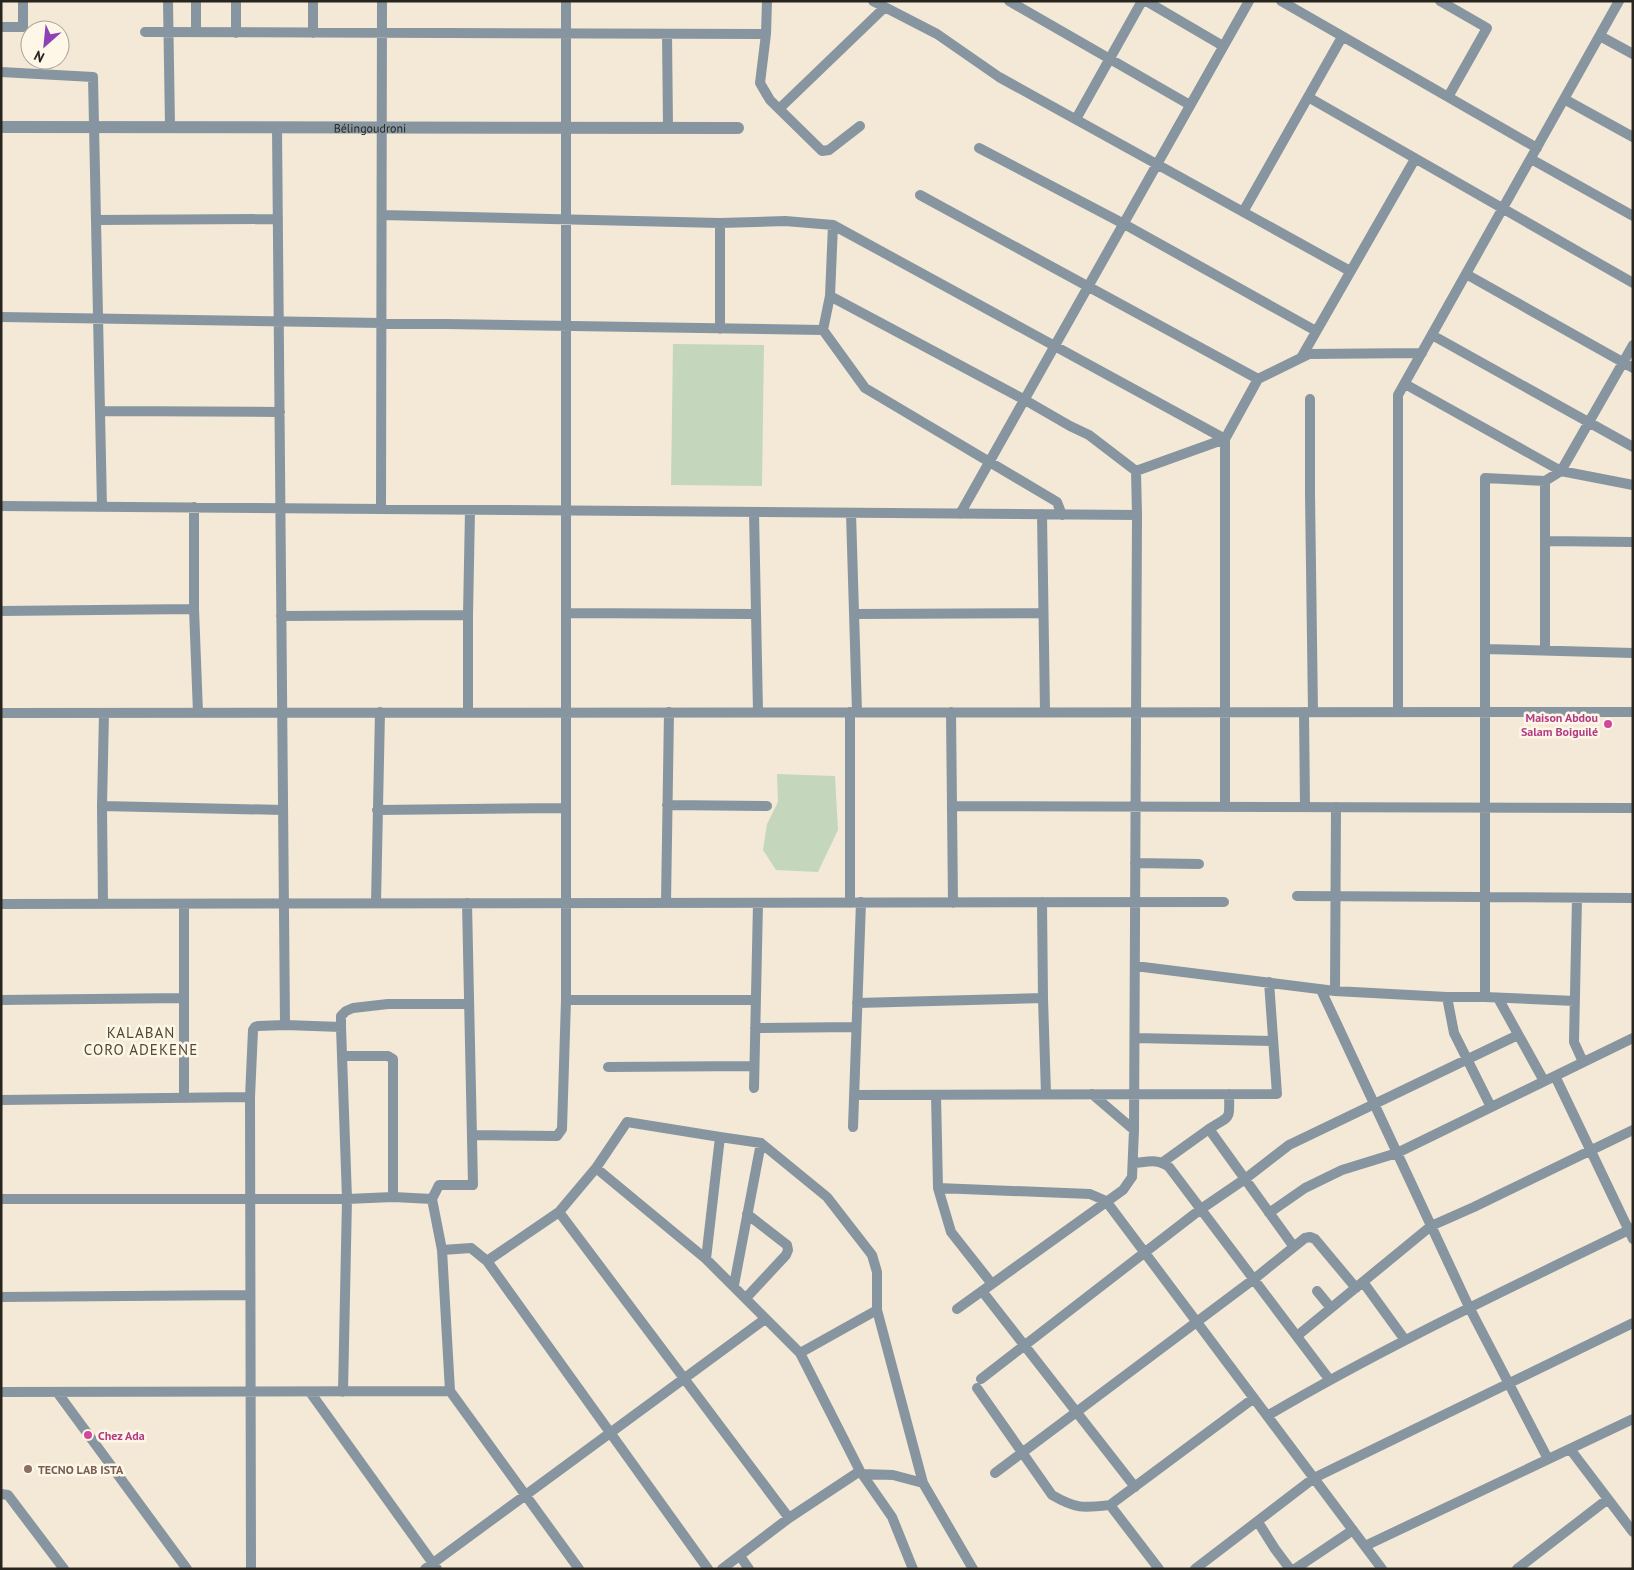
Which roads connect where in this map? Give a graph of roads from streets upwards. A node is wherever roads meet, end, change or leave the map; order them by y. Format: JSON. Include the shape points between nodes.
{"nodes":[{"id":1,"x":23,"y":1,"type":"edge"},
{"id":2,"x":168,"y":1,"type":"edge"},
{"id":3,"x":196,"y":1,"type":"edge"},
{"id":4,"x":236,"y":1,"type":"edge"},
{"id":5,"x":313,"y":1,"type":"edge"},
{"id":6,"x":382,"y":1,"type":"edge"},
{"id":7,"x":566,"y":1,"type":"edge"},
{"id":8,"x":767,"y":1,"type":"edge"},
{"id":9,"x":873,"y":1,"type":"edge"},
{"id":10,"x":1009,"y":1,"type":"edge"},
{"id":11,"x":1144,"y":1,"type":"edge"},
{"id":12,"x":1249,"y":1,"type":"edge"},
{"id":13,"x":1281,"y":1,"type":"edge"},
{"id":14,"x":1440,"y":1,"type":"edge"},
{"id":15,"x":1619,"y":1,"type":"edge"},
{"id":16,"x":884,"y":8,"type":"junction"},
{"id":17,"x":1,"y":27,"type":"edge"},
{"id":18,"x":145,"y":32,"type":"dead end"},
{"id":19,"x":168,"y":32,"type":"junction"},
{"id":20,"x":196,"y":32,"type":"junction"},
{"id":21,"x":236,"y":32,"type":"junction"},
{"id":22,"x":313,"y":33,"type":"junction"},
{"id":23,"x":382,"y":33,"type":"junction"},
{"id":24,"x":566,"y":34,"type":"junction"},
{"id":25,"x":667,"y":34,"type":"junction"},
{"id":26,"x":766,"y":34,"type":"junction"},
{"id":27,"x":1342,"y":36,"type":"junction"},
{"id":28,"x":1600,"y":36,"type":"junction"},
{"id":29,"x":1223,"y":46,"type":"junction"},
{"id":30,"x":1633,"y":54,"type":"edge"},
{"id":31,"x":1110,"y":59,"type":"junction"},
{"id":32,"x":1,"y":72,"type":"edge"},
{"id":33,"x":1448,"y":97,"type":"junction"},
{"id":34,"x":1308,"y":98,"type":"junction"},
{"id":35,"x":1564,"y":100,"type":"junction"},
{"id":36,"x":1190,"y":105,"type":"junction"},
{"id":37,"x":780,"y":108,"type":"junction"},
{"id":38,"x":1076,"y":119,"type":"junction"},
{"id":39,"x":860,"y":126,"type":"dead end"},
{"id":40,"x":1,"y":127,"type":"edge"},
{"id":41,"x":94,"y":127,"type":"junction"},
{"id":42,"x":170,"y":127,"type":"junction"},
{"id":43,"x":277,"y":128,"type":"junction"},
{"id":44,"x":382,"y":128,"type":"junction"},
{"id":45,"x":566,"y":128,"type":"junction"},
{"id":46,"x":668,"y":128,"type":"junction"},
{"id":47,"x":738,"y":128,"type":"dead end"},
{"id":48,"x":1633,"y":137,"type":"edge"},
{"id":49,"x":979,"y":148,"type":"dead end"},
{"id":50,"x":1537,"y":148,"type":"junction"},
{"id":51,"x":1415,"y":159,"type":"junction"},
{"id":52,"x":1530,"y":159,"type":"junction"},
{"id":53,"x":1157,"y":164,"type":"junction"},
{"id":54,"x":920,"y":195,"type":"dead end"},
{"id":55,"x":1503,"y":208,"type":"junction"},
{"id":56,"x":1243,"y":212,"type":"junction"},
{"id":57,"x":382,"y":215,"type":"junction"},
{"id":58,"x":1633,"y":216,"type":"edge"},
{"id":59,"x":278,"y":219,"type":"junction"},
{"id":60,"x":566,"y":219,"type":"junction"},
{"id":61,"x":96,"y":220,"type":"junction"},
{"id":62,"x":720,"y":223,"type":"junction"},
{"id":63,"x":1124,"y":224,"type":"junction"},
{"id":64,"x":833,"y":225,"type":"junction"},
{"id":65,"x":1350,"y":271,"type":"junction"},
{"id":66,"x":1466,"y":274,"type":"junction"},
{"id":67,"x":1633,"y":283,"type":"edge"},
{"id":68,"x":1088,"y":288,"type":"junction"},
{"id":69,"x":830,"y":296,"type":"junction"},
{"id":70,"x":1,"y":317,"type":"edge"},
{"id":71,"x":98,"y":319,"type":"junction"},
{"id":72,"x":279,"y":322,"type":"junction"},
{"id":73,"x":382,"y":323,"type":"junction"},
{"id":74,"x":566,"y":326,"type":"junction"},
{"id":75,"x":720,"y":328,"type":"junction"},
{"id":76,"x":823,"y":330,"type":"junction"},
{"id":77,"x":1316,"y":331,"type":"junction"},
{"id":78,"x":1432,"y":335,"type":"junction"},
{"id":79,"x":1633,"y":344,"type":"edge"},
{"id":80,"x":1055,"y":346,"type":"junction"},
{"id":81,"x":1422,"y":353,"type":"junction"},
{"id":82,"x":1301,"y":358,"type":"junction"},
{"id":83,"x":1623,"y":362,"type":"junction"},
{"id":84,"x":1633,"y":368,"type":"edge"},
{"id":85,"x":1258,"y":379,"type":"junction"},
{"id":86,"x":1404,"y":384,"type":"junction"},
{"id":87,"x":1310,"y":399,"type":"dead end"},
{"id":88,"x":1025,"y":400,"type":"junction"},
{"id":89,"x":100,"y":410,"type":"junction"},
{"id":90,"x":280,"y":412,"type":"junction"},
{"id":91,"x":1589,"y":422,"type":"junction"},
{"id":92,"x":1225,"y":439,"type":"junction"},
{"id":93,"x":1633,"y":447,"type":"edge"},
{"id":94,"x":990,"y":462,"type":"junction"},
{"id":95,"x":1136,"y":470,"type":"junction"},
{"id":96,"x":1561,"y":471,"type":"junction"},
{"id":97,"x":1545,"y":481,"type":"junction"},
{"id":98,"x":1633,"y":485,"type":"edge"},
{"id":99,"x":1,"y":506,"type":"edge"},
{"id":100,"x":102,"y":507,"type":"junction"},
{"id":101,"x":194,"y":508,"type":"junction"},
{"id":102,"x":280,"y":508,"type":"junction"},
{"id":103,"x":381,"y":509,"type":"junction"},
{"id":104,"x":470,"y":510,"type":"junction"},
{"id":105,"x":566,"y":510,"type":"junction"},
{"id":106,"x":754,"y":512,"type":"junction"},
{"id":107,"x":851,"y":513,"type":"junction"},
{"id":108,"x":960,"y":514,"type":"junction"},
{"id":109,"x":1042,"y":514,"type":"junction"},
{"id":110,"x":1062,"y":514,"type":"junction"},
{"id":111,"x":1138,"y":515,"type":"junction"},
{"id":112,"x":1545,"y":541,"type":"junction"},
{"id":113,"x":1633,"y":542,"type":"edge"},
{"id":114,"x":194,"y":609,"type":"junction"},
{"id":115,"x":1,"y":611,"type":"edge"},
{"id":116,"x":566,"y":613,"type":"junction"},
{"id":117,"x":756,"y":614,"type":"junction"},
{"id":118,"x":854,"y":614,"type":"junction"},
{"id":119,"x":1043,"y":614,"type":"junction"},
{"id":120,"x":468,"y":615,"type":"junction"},
{"id":121,"x":281,"y":616,"type":"junction"},
{"id":122,"x":1485,"y":649,"type":"junction"},
{"id":123,"x":1545,"y":651,"type":"junction"},
{"id":124,"x":1633,"y":653,"type":"edge"},
{"id":125,"x":282,"y":712,"type":"junction"},
{"id":126,"x":380,"y":712,"type":"junction"},
{"id":127,"x":468,"y":712,"type":"junction"},
{"id":128,"x":566,"y":712,"type":"junction"},
{"id":129,"x":669,"y":712,"type":"junction"},
{"id":130,"x":758,"y":712,"type":"junction"},
{"id":131,"x":854,"y":712,"type":"junction"},
{"id":132,"x":951,"y":712,"type":"junction"},
{"id":133,"x":1045,"y":712,"type":"junction"},
{"id":134,"x":1136,"y":712,"type":"junction"},
{"id":135,"x":1225,"y":712,"type":"junction"},
{"id":136,"x":1309,"y":712,"type":"junction"},
{"id":137,"x":1398,"y":712,"type":"junction"},
{"id":138,"x":1485,"y":712,"type":"junction"},
{"id":139,"x":1633,"y":712,"type":"edge"},
{"id":140,"x":1,"y":713,"type":"edge"},
{"id":141,"x":104,"y":713,"type":"junction"},
{"id":142,"x":198,"y":713,"type":"junction"},
{"id":143,"x":667,"y":805,"type":"junction"},
{"id":144,"x":102,"y":806,"type":"junction"},
{"id":145,"x":767,"y":806,"type":"dead end"},
{"id":146,"x":952,"y":806,"type":"junction"},
{"id":147,"x":1136,"y":807,"type":"junction"},
{"id":148,"x":1225,"y":807,"type":"junction"},
{"id":149,"x":1305,"y":807,"type":"junction"},
{"id":150,"x":1336,"y":807,"type":"junction"},
{"id":151,"x":566,"y":808,"type":"junction"},
{"id":152,"x":1485,"y":808,"type":"junction"},
{"id":153,"x":1633,"y":808,"type":"edge"},
{"id":154,"x":283,"y":810,"type":"junction"},
{"id":155,"x":377,"y":810,"type":"junction"},
{"id":156,"x":1136,"y":863,"type":"junction"},
{"id":157,"x":1199,"y":864,"type":"dead end"},
{"id":158,"x":1297,"y":896,"type":"dead end"},
{"id":159,"x":1336,"y":897,"type":"junction"},
{"id":160,"x":1485,"y":897,"type":"junction"},
{"id":161,"x":1578,"y":898,"type":"junction"},
{"id":162,"x":1633,"y":898,"type":"edge"},
{"id":163,"x":861,"y":902,"type":"junction"},
{"id":164,"x":953,"y":902,"type":"junction"},
{"id":165,"x":1042,"y":902,"type":"junction"},
{"id":166,"x":1135,"y":902,"type":"junction"},
{"id":167,"x":1224,"y":902,"type":"dead end"},
{"id":168,"x":376,"y":903,"type":"junction"},
{"id":169,"x":467,"y":903,"type":"junction"},
{"id":170,"x":566,"y":903,"type":"junction"},
{"id":171,"x":666,"y":903,"type":"junction"},
{"id":172,"x":758,"y":903,"type":"junction"},
{"id":173,"x":850,"y":903,"type":"junction"},
{"id":174,"x":1,"y":904,"type":"edge"},
{"id":175,"x":103,"y":904,"type":"junction"},
{"id":176,"x":184,"y":904,"type":"junction"},
{"id":177,"x":284,"y":904,"type":"junction"},
{"id":178,"x":1135,"y":966,"type":"junction"},
{"id":179,"x":1269,"y":982,"type":"junction"},
{"id":180,"x":1321,"y":990,"type":"junction"},
{"id":181,"x":1334,"y":991,"type":"junction"},
{"id":182,"x":1447,"y":997,"type":"junction"},
{"id":183,"x":1485,"y":997,"type":"junction"},
{"id":184,"x":184,"y":998,"type":"junction"},
{"id":185,"x":1043,"y":998,"type":"junction"},
{"id":186,"x":1498,"y":998,"type":"junction"},
{"id":187,"x":1,"y":1000,"type":"edge"},
{"id":188,"x":566,"y":1000,"type":"junction"},
{"id":189,"x":756,"y":1000,"type":"junction"},
{"id":190,"x":1575,"y":1001,"type":"junction"},
{"id":191,"x":857,"y":1003,"type":"junction"},
{"id":192,"x":469,"y":1004,"type":"junction"},
{"id":193,"x":285,"y":1025,"type":"junction"},
{"id":194,"x":341,"y":1027,"type":"junction"},
{"id":195,"x":856,"y":1027,"type":"junction"},
{"id":196,"x":755,"y":1028,"type":"junction"},
{"id":197,"x":1518,"y":1034,"type":"junction"},
{"id":198,"x":1134,"y":1038,"type":"junction"},
{"id":199,"x":1633,"y":1038,"type":"edge"},
{"id":200,"x":1273,"y":1041,"type":"junction"},
{"id":201,"x":342,"y":1056,"type":"junction"},
{"id":202,"x":1466,"y":1060,"type":"junction"},
{"id":203,"x":1583,"y":1062,"type":"junction"},
{"id":204,"x":754,"y":1066,"type":"junction"},
{"id":205,"x":608,"y":1068,"type":"dead end"},
{"id":206,"x":1555,"y":1076,"type":"junction"},
{"id":207,"x":1544,"y":1081,"type":"junction"},
{"id":208,"x":754,"y":1088,"type":"dead end"},
{"id":209,"x":1046,"y":1094,"type":"junction"},
{"id":210,"x":1092,"y":1094,"type":"junction"},
{"id":211,"x":1134,"y":1094,"type":"junction"},
{"id":212,"x":1229,"y":1094,"type":"junction"},
{"id":213,"x":854,"y":1095,"type":"junction"},
{"id":214,"x":936,"y":1095,"type":"junction"},
{"id":215,"x":250,"y":1097,"type":"junction"},
{"id":216,"x":184,"y":1098,"type":"junction"},
{"id":217,"x":1,"y":1100,"type":"edge"},
{"id":218,"x":1374,"y":1104,"type":"junction"},
{"id":219,"x":1491,"y":1107,"type":"junction"},
{"id":220,"x":853,"y":1127,"type":"dead end"},
{"id":221,"x":1209,"y":1129,"type":"junction"},
{"id":222,"x":1134,"y":1130,"type":"junction"},
{"id":223,"x":1633,"y":1130,"type":"edge"},
{"id":224,"x":472,"y":1134,"type":"junction"},
{"id":225,"x":720,"y":1137,"type":"junction"},
{"id":226,"x":760,"y":1143,"type":"junction"},
{"id":227,"x":1590,"y":1150,"type":"junction"},
{"id":228,"x":1397,"y":1153,"type":"junction"},
{"id":229,"x":1162,"y":1162,"type":"junction"},
{"id":230,"x":1134,"y":1163,"type":"junction"},
{"id":231,"x":596,"y":1168,"type":"junction"},
{"id":232,"x":1245,"y":1179,"type":"junction"},
{"id":233,"x":938,"y":1188,"type":"junction"},
{"id":234,"x":393,"y":1197,"type":"junction"},
{"id":235,"x":250,"y":1198,"type":"junction"},
{"id":236,"x":1,"y":1199,"type":"edge"},
{"id":237,"x":347,"y":1199,"type":"junction"},
{"id":238,"x":432,"y":1199,"type":"junction"},
{"id":239,"x":1106,"y":1201,"type":"junction"},
{"id":240,"x":1201,"y":1210,"type":"junction"},
{"id":241,"x":559,"y":1212,"type":"junction"},
{"id":242,"x":1269,"y":1213,"type":"junction"},
{"id":243,"x":747,"y":1214,"type":"junction"},
{"id":244,"x":1431,"y":1226,"type":"junction"},
{"id":245,"x":1631,"y":1232,"type":"edge"},
{"id":246,"x":1294,"y":1247,"type":"junction"},
{"id":247,"x":442,"y":1250,"type":"junction"},
{"id":248,"x":1145,"y":1252,"type":"junction"},
{"id":249,"x":706,"y":1259,"type":"junction"},
{"id":250,"x":487,"y":1261,"type":"junction"},
{"id":251,"x":1254,"y":1279,"type":"junction"},
{"id":252,"x":992,"y":1284,"type":"junction"},
{"id":253,"x":734,"y":1285,"type":"junction"},
{"id":254,"x":1359,"y":1285,"type":"junction"},
{"id":255,"x":982,"y":1291,"type":"junction"},
{"id":256,"x":1317,"y":1291,"type":"dead end"},
{"id":257,"x":250,"y":1295,"type":"junction"},
{"id":258,"x":1,"y":1296,"type":"edge"},
{"id":259,"x":746,"y":1298,"type":"junction"},
{"id":260,"x":1469,"y":1307,"type":"junction"},
{"id":261,"x":1331,"y":1308,"type":"junction"},
{"id":262,"x":957,"y":1309,"type":"dead end"},
{"id":263,"x":877,"y":1310,"type":"junction"},
{"id":264,"x":765,"y":1318,"type":"junction"},
{"id":265,"x":1197,"y":1322,"type":"junction"},
{"id":266,"x":1633,"y":1323,"type":"edge"},
{"id":267,"x":1297,"y":1336,"type":"junction"},
{"id":268,"x":1405,"y":1340,"type":"junction"},
{"id":269,"x":1024,"y":1344,"type":"junction"},
{"id":270,"x":800,"y":1352,"type":"junction"},
{"id":271,"x":684,"y":1378,"type":"junction"},
{"id":272,"x":1329,"y":1379,"type":"junction"},
{"id":273,"x":1510,"y":1383,"type":"junction"},
{"id":274,"x":450,"y":1391,"type":"junction"},
{"id":275,"x":1,"y":1392,"type":"edge"},
{"id":276,"x":57,"y":1392,"type":"junction"},
{"id":277,"x":250,"y":1392,"type":"junction"},
{"id":278,"x":310,"y":1392,"type":"junction"},
{"id":279,"x":343,"y":1392,"type":"junction"},
{"id":280,"x":1254,"y":1398,"type":"junction"},
{"id":281,"x":1077,"y":1412,"type":"junction"},
{"id":282,"x":1267,"y":1416,"type":"junction"},
{"id":283,"x":1633,"y":1419,"type":"edge"},
{"id":284,"x":610,"y":1433,"type":"junction"},
{"id":285,"x":1570,"y":1449,"type":"junction"},
{"id":286,"x":1022,"y":1453,"type":"junction"},
{"id":287,"x":1548,"y":1459,"type":"junction"},
{"id":288,"x":861,"y":1473,"type":"junction"},
{"id":289,"x":995,"y":1473,"type":"dead end"},
{"id":290,"x":1314,"y":1478,"type":"junction"},
{"id":291,"x":923,"y":1483,"type":"junction"},
{"id":292,"x":1135,"y":1487,"type":"junction"},
{"id":293,"x":1,"y":1494,"type":"edge"},
{"id":294,"x":525,"y":1496,"type":"junction"},
{"id":295,"x":1608,"y":1499,"type":"junction"},
{"id":296,"x":1110,"y":1505,"type":"junction"},
{"id":297,"x":789,"y":1518,"type":"junction"},
{"id":298,"x":1258,"y":1522,"type":"junction"},
{"id":299,"x":1353,"y":1530,"type":"junction"},
{"id":300,"x":1633,"y":1532,"type":"edge"},
{"id":301,"x":1365,"y":1546,"type":"junction"},
{"id":302,"x":740,"y":1556,"type":"junction"},
{"id":303,"x":432,"y":1567,"type":"edge"},
{"id":304,"x":64,"y":1569,"type":"edge"},
{"id":305,"x":187,"y":1569,"type":"edge"},
{"id":306,"x":251,"y":1569,"type":"edge"},
{"id":307,"x":579,"y":1569,"type":"edge"},
{"id":308,"x":708,"y":1569,"type":"edge"},
{"id":309,"x":722,"y":1569,"type":"edge"},
{"id":310,"x":749,"y":1569,"type":"edge"},
{"id":311,"x":913,"y":1569,"type":"edge"},
{"id":312,"x":973,"y":1569,"type":"edge"},
{"id":313,"x":1159,"y":1569,"type":"edge"},
{"id":314,"x":1195,"y":1569,"type":"edge"},
{"id":315,"x":1290,"y":1569,"type":"edge"},
{"id":316,"x":1295,"y":1569,"type":"edge"},
{"id":317,"x":1382,"y":1569,"type":"edge"},
{"id":318,"x":1517,"y":1569,"type":"edge"}],
"edges":[{"from":1,"to":17,"type":"street","via":[[23,27]]},
{"from":2,"to":19,"type":"street"},
{"from":3,"to":20,"type":"street"},
{"from":4,"to":21,"type":"street"},
{"from":5,"to":22,"type":"street"},
{"from":6,"to":23,"type":"street"},
{"from":7,"to":24,"type":"street"},
{"from":8,"to":26,"type":"street"},
{"from":9,"to":16,"type":"street"},
{"from":10,"to":31,"type":"street"},
{"from":11,"to":29,"type":"street"},
{"from":11,"to":31,"type":"street"},
{"from":12,"to":29,"type":"street"},
{"from":13,"to":27,"type":"street"},
{"from":14,"to":33,"type":"street","via":[[1488,28]]},
{"from":15,"to":28,"type":"street"},
{"from":16,"to":37,"type":"street"},
{"from":16,"to":38,"type":"street","via":[[937,34],[999,77]]},
{"from":18,"to":19,"type":"street"},
{"from":19,"to":20,"type":"street"},
{"from":19,"to":42,"type":"street"},
{"from":20,"to":21,"type":"street"},
{"from":21,"to":22,"type":"street"},
{"from":22,"to":23,"type":"street"},
{"from":23,"to":24,"type":"street"},
{"from":23,"to":44,"type":"street"},
{"from":24,"to":25,"type":"street"},
{"from":24,"to":45,"type":"street"},
{"from":25,"to":26,"type":"street"},
{"from":25,"to":46,"type":"street"},
{"from":26,"to":37,"type":"street","via":[[760,84],[770,100]]},
{"from":27,"to":33,"type":"street"},
{"from":27,"to":34,"type":"street"},
{"from":28,"to":30,"type":"street"},
{"from":28,"to":35,"type":"street"},
{"from":29,"to":36,"type":"street"},
{"from":31,"to":36,"type":"street"},
{"from":31,"to":38,"type":"street"},
{"from":32,"to":41,"type":"street","via":[[93,77]]},
{"from":33,"to":50,"type":"street"},
{"from":34,"to":51,"type":"street"},
{"from":34,"to":56,"type":"street"},
{"from":35,"to":48,"type":"street"},
{"from":35,"to":50,"type":"street"},
{"from":36,"to":53,"type":"street"},
{"from":37,"to":39,"type":"street","via":[[822,151],[829,150]]},
{"from":38,"to":53,"type":"street"},
{"from":40,"to":41,"type":"street","name":"Bélingoudroni"},
{"from":41,"to":42,"type":"street","name":"Bélingoudroni"},
{"from":41,"to":61,"type":"street"},
{"from":42,"to":43,"type":"street","name":"Bélingoudroni"},
{"from":43,"to":44,"type":"street","name":"Bélingoudroni"},
{"from":43,"to":59,"type":"street"},
{"from":44,"to":45,"type":"street","name":"Bélingoudroni"},
{"from":44,"to":57,"type":"street"},
{"from":45,"to":46,"type":"street","name":"Bélingoudroni"},
{"from":45,"to":60,"type":"street"},
{"from":46,"to":47,"type":"street","name":"Bélingoudroni"},
{"from":49,"to":63,"type":"street"},
{"from":50,"to":52,"type":"street"},
{"from":51,"to":55,"type":"street"},
{"from":51,"to":65,"type":"street"},
{"from":52,"to":55,"type":"street"},
{"from":52,"to":58,"type":"street"},
{"from":53,"to":56,"type":"street"},
{"from":53,"to":63,"type":"street"},
{"from":54,"to":68,"type":"street"},
{"from":55,"to":66,"type":"street"},
{"from":55,"to":67,"type":"street"},
{"from":56,"to":65,"type":"street"},
{"from":57,"to":60,"type":"street"},
{"from":57,"to":73,"type":"street"},
{"from":59,"to":61,"type":"street"},
{"from":59,"to":72,"type":"street"},
{"from":60,"to":62,"type":"street"},
{"from":60,"to":74,"type":"street"},
{"from":61,"to":71,"type":"street"},
{"from":62,"to":64,"type":"street","via":[[784,221]]},
{"from":62,"to":75,"type":"street"},
{"from":63,"to":68,"type":"street"},
{"from":63,"to":77,"type":"street"},
{"from":64,"to":69,"type":"street"},
{"from":64,"to":80,"type":"street"},
{"from":65,"to":77,"type":"street"},
{"from":66,"to":78,"type":"street"},
{"from":66,"to":83,"type":"street"},
{"from":68,"to":80,"type":"street"},
{"from":68,"to":85,"type":"street"},
{"from":69,"to":76,"type":"street"},
{"from":69,"to":88,"type":"street"},
{"from":70,"to":71,"type":"street"},
{"from":71,"to":72,"type":"street"},
{"from":71,"to":89,"type":"street"},
{"from":72,"to":73,"type":"street"},
{"from":72,"to":90,"type":"street"},
{"from":73,"to":74,"type":"street"},
{"from":73,"to":103,"type":"street"},
{"from":74,"to":75,"type":"street"},
{"from":74,"to":105,"type":"street"},
{"from":75,"to":76,"type":"street"},
{"from":76,"to":94,"type":"street","via":[[864,388]]},
{"from":77,"to":82,"type":"street"},
{"from":78,"to":81,"type":"street"},
{"from":78,"to":91,"type":"street"},
{"from":79,"to":83,"type":"street"},
{"from":80,"to":88,"type":"street"},
{"from":80,"to":92,"type":"street"},
{"from":81,"to":82,"type":"street","via":[[1309,354]]},
{"from":81,"to":86,"type":"street"},
{"from":82,"to":85,"type":"street"},
{"from":83,"to":84,"type":"street"},
{"from":83,"to":91,"type":"street"},
{"from":85,"to":92,"type":"street"},
{"from":86,"to":96,"type":"street"},
{"from":86,"to":137,"type":"street","via":[[1398,395]]},
{"from":87,"to":136,"type":"street"},
{"from":88,"to":94,"type":"street"},
{"from":88,"to":95,"type":"street","via":[[1089,435]]},
{"from":89,"to":90,"type":"street"},
{"from":89,"to":100,"type":"street"},
{"from":90,"to":102,"type":"street"},
{"from":91,"to":93,"type":"street"},
{"from":91,"to":96,"type":"street"},
{"from":92,"to":95,"type":"street"},
{"from":92,"to":135,"type":"street"},
{"from":94,"to":108,"type":"street"},
{"from":94,"to":110,"type":"street","via":[[1057,502]]},
{"from":95,"to":111,"type":"street"},
{"from":96,"to":97,"type":"street"},
{"from":96,"to":98,"type":"street"},
{"from":97,"to":112,"type":"street"},
{"from":97,"to":122,"type":"street","via":[[1485,478]]},
{"from":99,"to":100,"type":"street"},
{"from":100,"to":101,"type":"street"},
{"from":101,"to":102,"type":"street"},
{"from":101,"to":114,"type":"street"},
{"from":102,"to":103,"type":"street"},
{"from":102,"to":121,"type":"street"},
{"from":103,"to":104,"type":"street"},
{"from":104,"to":105,"type":"street"},
{"from":104,"to":120,"type":"street"},
{"from":105,"to":106,"type":"street"},
{"from":105,"to":116,"type":"street"},
{"from":106,"to":107,"type":"street"},
{"from":106,"to":117,"type":"street"},
{"from":107,"to":108,"type":"street"},
{"from":107,"to":118,"type":"street"},
{"from":108,"to":109,"type":"street"},
{"from":109,"to":110,"type":"street"},
{"from":109,"to":119,"type":"street"},
{"from":110,"to":111,"type":"street"},
{"from":111,"to":134,"type":"street"},
{"from":112,"to":113,"type":"street"},
{"from":112,"to":123,"type":"street"},
{"from":114,"to":115,"type":"street"},
{"from":114,"to":142,"type":"street"},
{"from":116,"to":117,"type":"street"},
{"from":116,"to":128,"type":"street"},
{"from":117,"to":130,"type":"street"},
{"from":118,"to":119,"type":"street"},
{"from":118,"to":131,"type":"street"},
{"from":119,"to":133,"type":"street"},
{"from":120,"to":121,"type":"street"},
{"from":120,"to":127,"type":"street"},
{"from":121,"to":125,"type":"street"},
{"from":122,"to":123,"type":"street"},
{"from":122,"to":138,"type":"street"},
{"from":123,"to":124,"type":"street"},
{"from":125,"to":126,"type":"street"},
{"from":125,"to":142,"type":"street"},
{"from":125,"to":154,"type":"street"},
{"from":126,"to":127,"type":"street"},
{"from":126,"to":155,"type":"street"},
{"from":127,"to":128,"type":"street"},
{"from":128,"to":129,"type":"street"},
{"from":128,"to":151,"type":"street"},
{"from":129,"to":130,"type":"street"},
{"from":129,"to":143,"type":"street"},
{"from":130,"to":131,"type":"street"},
{"from":131,"to":132,"type":"street"},
{"from":131,"to":173,"type":"street"},
{"from":132,"to":133,"type":"street"},
{"from":132,"to":146,"type":"street"},
{"from":133,"to":134,"type":"street"},
{"from":134,"to":135,"type":"street"},
{"from":134,"to":147,"type":"street"},
{"from":135,"to":136,"type":"street"},
{"from":135,"to":148,"type":"street"},
{"from":136,"to":137,"type":"street"},
{"from":136,"to":149,"type":"street"},
{"from":137,"to":138,"type":"street"},
{"from":138,"to":139,"type":"street"},
{"from":138,"to":152,"type":"street"},
{"from":140,"to":141,"type":"street"},
{"from":141,"to":142,"type":"street"},
{"from":141,"to":144,"type":"street"},
{"from":143,"to":145,"type":"street"},
{"from":143,"to":171,"type":"street"},
{"from":144,"to":154,"type":"street"},
{"from":144,"to":175,"type":"street"},
{"from":146,"to":147,"type":"street"},
{"from":146,"to":164,"type":"street"},
{"from":147,"to":148,"type":"street"},
{"from":147,"to":156,"type":"street"},
{"from":148,"to":149,"type":"street"},
{"from":149,"to":150,"type":"street"},
{"from":150,"to":152,"type":"street"},
{"from":150,"to":159,"type":"street"},
{"from":151,"to":155,"type":"street"},
{"from":151,"to":170,"type":"street"},
{"from":152,"to":153,"type":"street"},
{"from":152,"to":160,"type":"street"},
{"from":154,"to":177,"type":"street"},
{"from":155,"to":168,"type":"street"},
{"from":156,"to":157,"type":"street"},
{"from":156,"to":166,"type":"street"},
{"from":158,"to":159,"type":"street"},
{"from":159,"to":160,"type":"street"},
{"from":159,"to":181,"type":"street"},
{"from":160,"to":161,"type":"street"},
{"from":160,"to":183,"type":"street"},
{"from":161,"to":162,"type":"street"},
{"from":161,"to":190,"type":"street"},
{"from":163,"to":164,"type":"street"},
{"from":163,"to":173,"type":"street"},
{"from":163,"to":191,"type":"street"},
{"from":164,"to":165,"type":"street"},
{"from":165,"to":166,"type":"street"},
{"from":165,"to":185,"type":"street"},
{"from":166,"to":167,"type":"street"},
{"from":166,"to":178,"type":"street"},
{"from":168,"to":169,"type":"street"},
{"from":168,"to":177,"type":"street"},
{"from":169,"to":170,"type":"street"},
{"from":169,"to":192,"type":"street"},
{"from":170,"to":171,"type":"street"},
{"from":170,"to":188,"type":"street"},
{"from":171,"to":172,"type":"street"},
{"from":172,"to":173,"type":"street"},
{"from":172,"to":189,"type":"street"},
{"from":174,"to":175,"type":"street"},
{"from":175,"to":176,"type":"street"},
{"from":176,"to":177,"type":"street"},
{"from":176,"to":184,"type":"street"},
{"from":177,"to":193,"type":"street"},
{"from":178,"to":179,"type":"street"},
{"from":178,"to":198,"type":"street"},
{"from":179,"to":180,"type":"street"},
{"from":179,"to":200,"type":"street"},
{"from":180,"to":181,"type":"street"},
{"from":180,"to":218,"type":"street"},
{"from":181,"to":182,"type":"street"},
{"from":182,"to":183,"type":"street"},
{"from":182,"to":202,"type":"street","via":[[1454,1033]]},
{"from":183,"to":186,"type":"street"},
{"from":184,"to":187,"type":"street"},
{"from":184,"to":216,"type":"street"},
{"from":185,"to":191,"type":"street"},
{"from":185,"to":209,"type":"street"},
{"from":186,"to":190,"type":"street"},
{"from":186,"to":197,"type":"street"},
{"from":188,"to":189,"type":"street"},
{"from":188,"to":224,"type":"street","via":[[562,1129],[557,1136]]},
{"from":189,"to":196,"type":"street"},
{"from":190,"to":203,"type":"street","via":[[1574,1042]]},
{"from":191,"to":195,"type":"street"},
{"from":192,"to":194,"type":"street","via":[[388,1004],[353,1008],[341,1016]]},
{"from":192,"to":224,"type":"street"},
{"from":193,"to":194,"type":"street"},
{"from":193,"to":215,"type":"street","via":[[258,1026],[253,1030]]},
{"from":194,"to":201,"type":"street"},
{"from":195,"to":196,"type":"street"},
{"from":195,"to":213,"type":"street"},
{"from":196,"to":204,"type":"street"},
{"from":197,"to":202,"type":"street"},
{"from":197,"to":207,"type":"street"},
{"from":198,"to":200,"type":"street"},
{"from":198,"to":211,"type":"street"},
{"from":199,"to":203,"type":"street"},
{"from":200,"to":212,"type":"street","via":[[1277,1094]]},
{"from":201,"to":234,"type":"street","via":[[388,1056],[393,1059]]},
{"from":201,"to":237,"type":"street"},
{"from":202,"to":218,"type":"street"},
{"from":202,"to":219,"type":"street"},
{"from":203,"to":206,"type":"street"},
{"from":204,"to":205,"type":"street"},
{"from":204,"to":208,"type":"street"},
{"from":206,"to":207,"type":"street"},
{"from":206,"to":227,"type":"street"},
{"from":207,"to":219,"type":"street"},
{"from":209,"to":210,"type":"street"},
{"from":209,"to":214,"type":"street"},
{"from":210,"to":211,"type":"street"},
{"from":210,"to":222,"type":"street"},
{"from":211,"to":212,"type":"street"},
{"from":211,"to":222,"type":"street"},
{"from":212,"to":221,"type":"street","via":[[1226,1120]]},
{"from":213,"to":214,"type":"street"},
{"from":213,"to":220,"type":"street"},
{"from":214,"to":233,"type":"street"},
{"from":215,"to":216,"type":"street"},
{"from":215,"to":235,"type":"street"},
{"from":216,"to":217,"type":"street"},
{"from":218,"to":228,"type":"street"},
{"from":218,"to":232,"type":"street","via":[[1289,1145]]},
{"from":219,"to":228,"type":"street"},
{"from":221,"to":229,"type":"street"},
{"from":221,"to":232,"type":"street"},
{"from":222,"to":230,"type":"street"},
{"from":223,"to":227,"type":"street"},
{"from":224,"to":238,"type":"street","via":[[473,1185],[438,1185]]},
{"from":225,"to":226,"type":"street"},
{"from":225,"to":231,"type":"street","via":[[627,1122]]},
{"from":225,"to":249,"type":"street"},
{"from":226,"to":243,"type":"street"},
{"from":226,"to":263,"type":"street","via":[[827,1197],[872,1255],[877,1272]]},
{"from":227,"to":244,"type":"street"},
{"from":227,"to":245,"type":"street"},
{"from":228,"to":242,"type":"street","via":[[1342,1170],[1305,1188]]},
{"from":228,"to":244,"type":"street"},
{"from":229,"to":230,"type":"street"},
{"from":229,"to":240,"type":"street"},
{"from":230,"to":239,"type":"street","via":[[1128,1184]]},
{"from":231,"to":241,"type":"street"},
{"from":231,"to":249,"type":"street"},
{"from":232,"to":240,"type":"street"},
{"from":232,"to":242,"type":"street"},
{"from":233,"to":239,"type":"street","via":[[1090,1194]]},
{"from":233,"to":252,"type":"street","via":[[951,1232]]},
{"from":234,"to":237,"type":"street"},
{"from":234,"to":238,"type":"street"},
{"from":235,"to":236,"type":"street"},
{"from":235,"to":237,"type":"street"},
{"from":235,"to":257,"type":"street"},
{"from":237,"to":279,"type":"street"},
{"from":238,"to":247,"type":"street"},
{"from":239,"to":248,"type":"street"},
{"from":239,"to":252,"type":"street"},
{"from":240,"to":248,"type":"street"},
{"from":240,"to":251,"type":"street"},
{"from":241,"to":250,"type":"street"},
{"from":241,"to":271,"type":"street"},
{"from":242,"to":246,"type":"street"},
{"from":243,"to":253,"type":"street"},
{"from":243,"to":259,"type":"street","via":[[787,1245],[788,1250]]},
{"from":244,"to":254,"type":"street"},
{"from":244,"to":260,"type":"street"},
{"from":245,"to":260,"type":"street"},
{"from":246,"to":251,"type":"street"},
{"from":246,"to":254,"type":"street","via":[[1305,1238],[1315,1239]]},
{"from":247,"to":250,"type":"street","via":[[471,1248]]},
{"from":247,"to":274,"type":"street"},
{"from":248,"to":265,"type":"street"},
{"from":248,"to":269,"type":"street"},
{"from":249,"to":253,"type":"street"},
{"from":250,"to":284,"type":"street"},
{"from":251,"to":265,"type":"street"},
{"from":251,"to":267,"type":"street"},
{"from":252,"to":255,"type":"street"},
{"from":253,"to":259,"type":"street"},
{"from":254,"to":261,"type":"street"},
{"from":254,"to":268,"type":"street"},
{"from":255,"to":262,"type":"street"},
{"from":255,"to":269,"type":"street"},
{"from":256,"to":261,"type":"street"},
{"from":257,"to":258,"type":"street"},
{"from":257,"to":277,"type":"street"},
{"from":259,"to":264,"type":"street"},
{"from":260,"to":268,"type":"street"},
{"from":260,"to":273,"type":"street"},
{"from":261,"to":267,"type":"street"},
{"from":263,"to":270,"type":"street"},
{"from":263,"to":291,"type":"street"},
{"from":264,"to":270,"type":"street"},
{"from":264,"to":271,"type":"street"},
{"from":265,"to":280,"type":"street"},
{"from":265,"to":281,"type":"street"},
{"from":266,"to":273,"type":"street"},
{"from":267,"to":272,"type":"street"},
{"from":268,"to":272,"type":"street"},
{"from":269,"to":281,"type":"street"},
{"from":269,"to":286,"type":"street","via":[[979,1383]]},
{"from":270,"to":288,"type":"street"},
{"from":271,"to":284,"type":"street"},
{"from":271,"to":297,"type":"street"},
{"from":272,"to":282,"type":"street"},
{"from":273,"to":287,"type":"street"},
{"from":273,"to":290,"type":"street"},
{"from":274,"to":279,"type":"street"},
{"from":274,"to":294,"type":"street"},
{"from":275,"to":276,"type":"street"},
{"from":276,"to":277,"type":"street"},
{"from":276,"to":305,"type":"street"},
{"from":277,"to":278,"type":"street"},
{"from":277,"to":306,"type":"street"},
{"from":278,"to":279,"type":"street"},
{"from":278,"to":303,"type":"street"},
{"from":280,"to":282,"type":"street"},
{"from":280,"to":292,"type":"street"},
{"from":281,"to":286,"type":"street"},
{"from":281,"to":292,"type":"street"},
{"from":282,"to":290,"type":"street"},
{"from":283,"to":285,"type":"street"},
{"from":284,"to":294,"type":"street"},
{"from":284,"to":308,"type":"street"},
{"from":285,"to":287,"type":"street"},
{"from":285,"to":295,"type":"street"},
{"from":286,"to":289,"type":"street"},
{"from":286,"to":296,"type":"street","via":[[1052,1494],[1068,1504],[1085,1508]]},
{"from":287,"to":301,"type":"street"},
{"from":288,"to":291,"type":"street"},
{"from":288,"to":297,"type":"street"},
{"from":288,"to":311,"type":"street","via":[[892,1517]]},
{"from":290,"to":298,"type":"street"},
{"from":290,"to":299,"type":"street"},
{"from":291,"to":312,"type":"street"},
{"from":292,"to":296,"type":"street"},
{"from":293,"to":304,"type":"street","via":[[8,1494]]},
{"from":294,"to":303,"type":"street"},
{"from":294,"to":307,"type":"street"},
{"from":295,"to":300,"type":"street"},
{"from":295,"to":318,"type":"street"},
{"from":296,"to":313,"type":"street"},
{"from":297,"to":302,"type":"street"},
{"from":298,"to":314,"type":"street"},
{"from":298,"to":315,"type":"street"},
{"from":299,"to":301,"type":"street"},
{"from":299,"to":316,"type":"street"},
{"from":301,"to":317,"type":"street"},
{"from":302,"to":309,"type":"street"},
{"from":302,"to":310,"type":"street"}]}
